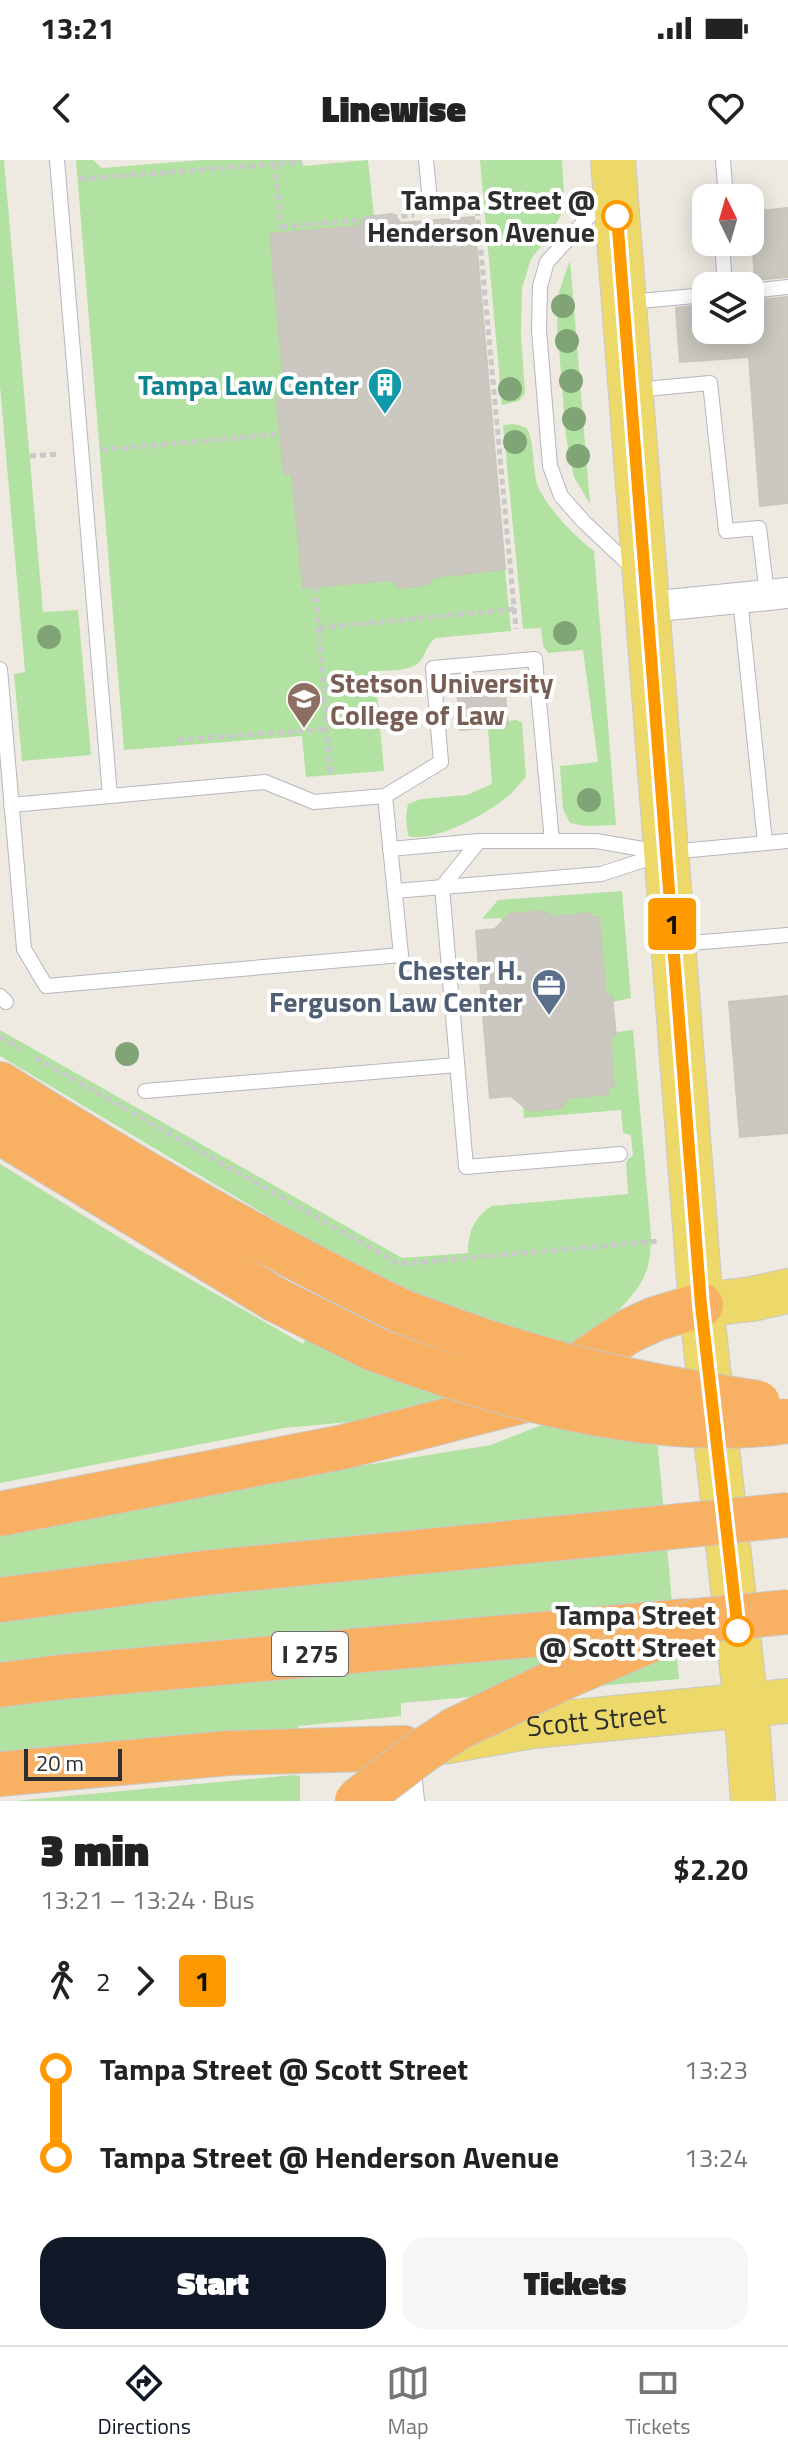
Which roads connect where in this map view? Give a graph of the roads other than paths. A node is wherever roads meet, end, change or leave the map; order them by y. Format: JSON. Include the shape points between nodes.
{"nodes":[{"id":1,"x":57,"y":160,"type":"edge"},
{"id":2,"x":426,"y":160,"type":"edge"},
{"id":3,"x":723,"y":160,"type":"edge"},
{"id":4,"x":614,"y":174,"type":"edge"},
{"id":5,"x":725,"y":184,"type":"edge"},
{"id":6,"x":430,"y":201,"type":"dead end"},
{"id":7,"x":723,"y":256,"type":"edge"},
{"id":8,"x":724,"y":272,"type":"dead end"},
{"id":9,"x":788,"y":287,"type":"edge"},
{"id":10,"x":764,"y":290,"type":"edge"},
{"id":11,"x":692,"y":296,"type":"edge"},
{"id":12,"x":624,"y":302,"type":"junction"},
{"id":13,"x":631,"y":391,"type":"junction"},
{"id":14,"x":646,"y":593,"type":"junction"},
{"id":15,"x":765,"y":595,"type":"edge"},
{"id":16,"x":0,"y":669,"type":"edge"},
{"id":17,"x":110,"y":796,"type":"junction"},
{"id":18,"x":385,"y":796,"type":"junction"},
{"id":19,"x":11,"y":805,"type":"junction"},
{"id":20,"x":479,"y":841,"type":"junction"},
{"id":21,"x":552,"y":841,"type":"junction"},
{"id":22,"x":788,"y":841,"type":"edge"},
{"id":23,"x":765,"y":843,"type":"junction"},
{"id":24,"x":390,"y":849,"type":"junction"},
{"id":25,"x":666,"y":853,"type":"junction"},
{"id":26,"x":442,"y":887,"type":"junction"},
{"id":27,"x":395,"y":891,"type":"junction"},
{"id":28,"x":788,"y":935,"type":"edge"},
{"id":29,"x":673,"y":944,"type":"junction"},
{"id":30,"x":457,"y":1065,"type":"junction"},
{"id":31,"x":0,"y":1084,"type":"edge"},
{"id":32,"x":145,"y":1091,"type":"dead end"},
{"id":33,"x":0,"y":1132,"type":"edge"},
{"id":34,"x":620,"y":1154,"type":"dead end"},
{"id":35,"x":788,"y":1291,"type":"edge"},
{"id":36,"x":701,"y":1305,"type":"junction"},
{"id":37,"x":788,"y":1408,"type":"edge"},
{"id":38,"x":788,"y":1421,"type":"edge"},
{"id":39,"x":0,"y":1514,"type":"edge"},
{"id":40,"x":788,"y":1515,"type":"edge"},
{"id":41,"x":0,"y":1600,"type":"edge"},
{"id":42,"x":788,"y":1612,"type":"edge"},
{"id":43,"x":695,"y":1621,"type":"junction"},
{"id":44,"x":0,"y":1685,"type":"edge"},
{"id":45,"x":767,"y":1703,"type":"edge"},
{"id":46,"x":404,"y":1748,"type":"junction"},
{"id":47,"x":0,"y":1774,"type":"edge"},
{"id":48,"x":357,"y":1801,"type":"edge"},
{"id":49,"x":409,"y":1801,"type":"edge"},
{"id":50,"x":753,"y":1801,"type":"edge"}],
"edges":[{"from":1,"to":17,"type":"lane"},
{"from":2,"to":6,"type":"lane"},
{"from":3,"to":5,"type":"lane"},
{"from":4,"to":12,"type":"main road"},
{"from":4,"to":14,"type":"lane","via":[[547,262],[540,286],[539,330],[550,466],[561,496]]},
{"from":7,"to":8,"type":"lane"},
{"from":9,"to":10,"type":"lane"},
{"from":11,"to":12,"type":"lane"},
{"from":12,"to":13,"type":"main road"},
{"from":13,"to":14,"type":"main road"},
{"from":13,"to":15,"type":"lane","via":[[710,383],[726,531],[759,528]]},
{"from":14,"to":15,"type":"street"},
{"from":14,"to":25,"type":"main road"},
{"from":15,"to":23,"type":"lane"},
{"from":16,"to":19,"type":"lane"},
{"from":17,"to":18,"type":"lane","via":[[265,782],[314,802]]},
{"from":17,"to":19,"type":"lane"},
{"from":18,"to":21,"type":"lane","via":[[441,762],[433,668],[535,659]]},
{"from":18,"to":24,"type":"lane"},
{"from":19,"to":27,"type":"lane","via":[[24,949],[46,986],[401,955]]},
{"from":20,"to":21,"type":"lane"},
{"from":20,"to":24,"type":"lane"},
{"from":20,"to":26,"type":"lane"},
{"from":21,"to":25,"type":"lane","via":[[596,841]]},
{"from":22,"to":23,"type":"lane"},
{"from":23,"to":25,"type":"lane"},
{"from":24,"to":27,"type":"lane"},
{"from":25,"to":26,"type":"lane","via":[[601,874]]},
{"from":25,"to":29,"type":"main road"},
{"from":26,"to":27,"type":"lane"},
{"from":26,"to":30,"type":"lane"},
{"from":28,"to":29,"type":"lane"},
{"from":29,"to":36,"type":"main road"},
{"from":30,"to":32,"type":"lane"},
{"from":30,"to":34,"type":"lane","via":[[466,1167]]},
{"from":31,"to":37,"type":"highway","bridge":true,"via":[[252,1235],[401,1311],[554,1363]]},
{"from":33,"to":38,"type":"highway","bridge":true,"via":[[276,1300],[429,1370],[597,1414],[714,1425]]},
{"from":35,"to":36,"type":"main road"},
{"from":36,"to":39,"type":"highway","via":[[629,1331],[526,1400],[343,1447]]},
{"from":36,"to":45,"type":"main road"},
{"from":40,"to":41,"type":"highway","bridge":true,"via":[[204,1573]]},
{"from":42,"to":43,"type":"highway","number":"I 275","bridge":true},
{"from":43,"to":44,"type":"highway","number":"I 275"},
{"from":43,"to":48,"type":"highway","bridge":true,"via":[[456,1729]]},
{"from":45,"to":46,"type":"main road","name":"Scott Street","via":[[533,1726]]},
{"from":45,"to":50,"type":"main road"},
{"from":46,"to":47,"type":"highway","via":[[229,1753]]},
{"from":46,"to":49,"type":"street"}]}
